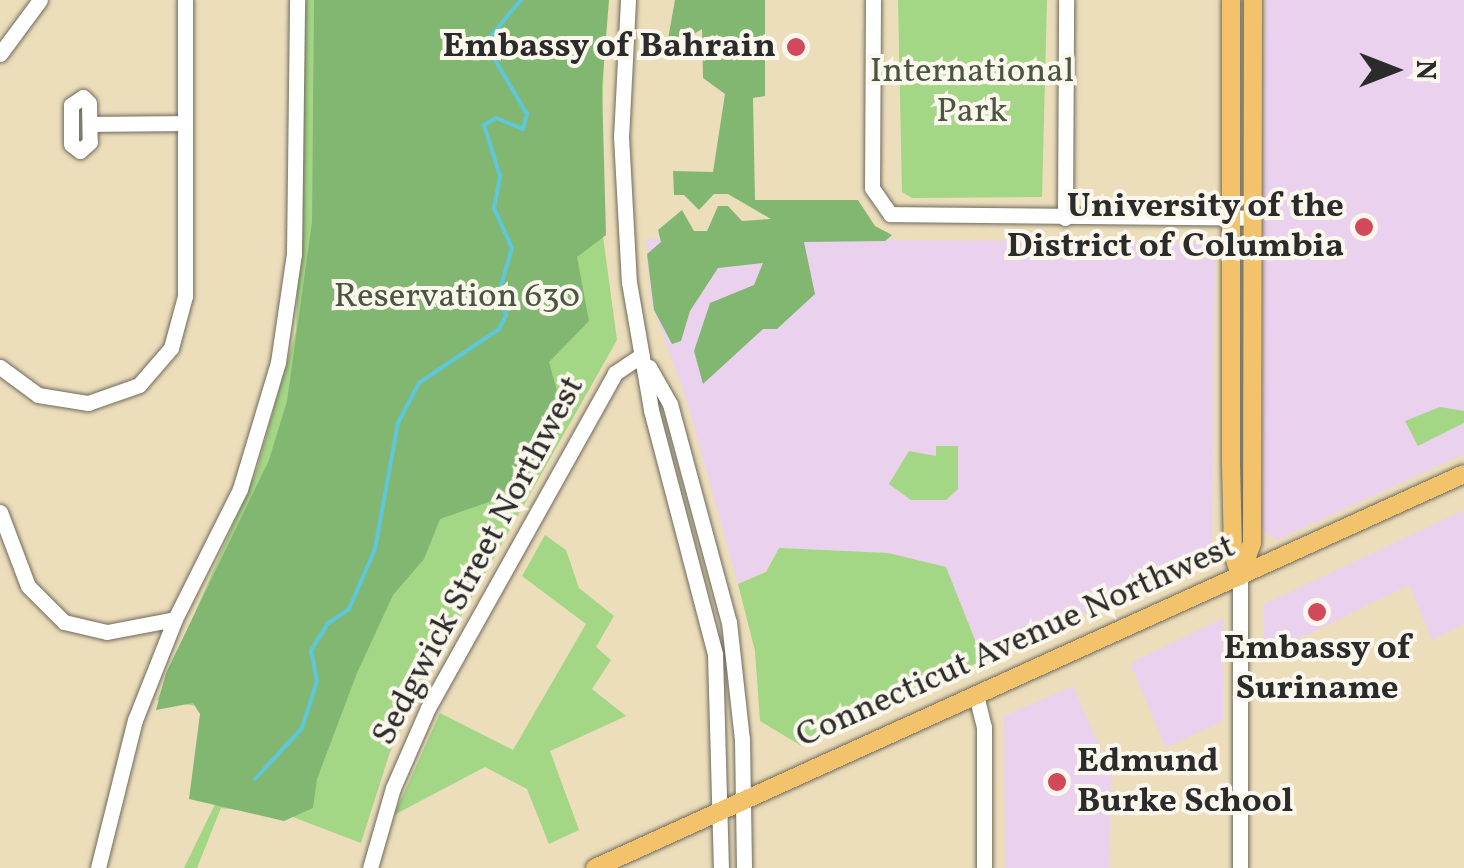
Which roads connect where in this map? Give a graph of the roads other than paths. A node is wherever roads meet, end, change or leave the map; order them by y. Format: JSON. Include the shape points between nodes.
{"nodes":[{"id":1,"x":40,"y":0,"type":"edge"},
{"id":2,"x":185,"y":0,"type":"edge"},
{"id":3,"x":297,"y":0,"type":"edge"},
{"id":4,"x":628,"y":0,"type":"edge"},
{"id":5,"x":873,"y":0,"type":"edge"},
{"id":6,"x":1066,"y":0,"type":"edge"},
{"id":7,"x":1231,"y":0,"type":"edge"},
{"id":8,"x":1253,"y":0,"type":"edge"},
{"id":9,"x":0,"y":54,"type":"edge"},
{"id":10,"x":184,"y":123,"type":"junction"},
{"id":11,"x":90,"y":124,"type":"dead end"},
{"id":12,"x":1066,"y":218,"type":"junction"},
{"id":13,"x":1231,"y":218,"type":"junction"},
{"id":14,"x":1251,"y":218,"type":"junction"},
{"id":15,"x":642,"y":354,"type":"junction"},
{"id":16,"x":0,"y":367,"type":"edge"},
{"id":17,"x":1464,"y":474,"type":"edge"},
{"id":18,"x":0,"y":512,"type":"edge"},
{"id":19,"x":1240,"y":576,"type":"junction"},
{"id":20,"x":724,"y":595,"type":"junction"},
{"id":21,"x":704,"y":600,"type":"junction"},
{"id":22,"x":175,"y":619,"type":"junction"},
{"id":23,"x":976,"y":696,"type":"junction"},
{"id":24,"x":744,"y":802,"type":"junction"},
{"id":25,"x":722,"y":812,"type":"junction"},
{"id":26,"x":98,"y":868,"type":"edge"},
{"id":27,"x":370,"y":868,"type":"edge"},
{"id":28,"x":595,"y":868,"type":"edge"},
{"id":29,"x":721,"y":868,"type":"edge"},
{"id":30,"x":744,"y":868,"type":"edge"},
{"id":31,"x":984,"y":868,"type":"edge"},
{"id":32,"x":1240,"y":868,"type":"edge"}],
"edges":[{"from":1,"to":9,"type":"street"},
{"from":2,"to":10,"type":"street"},
{"from":3,"to":22,"type":"street","via":[[295,239],[280,352],[240,489]]},
{"from":4,"to":15,"type":"street","via":[[622,191]]},
{"from":5,"to":12,"type":"street","via":[[872,188],[882,205],[899,218]]},
{"from":6,"to":12,"type":"street"},
{"from":7,"to":13,"type":"main road"},
{"from":8,"to":14,"type":"main road"},
{"from":10,"to":11,"type":"street"},
{"from":10,"to":16,"type":"street","via":[[184,303],[176,339],[158,370],[118,396],[82,404],[33,393]]},
{"from":12,"to":13,"type":"street"},
{"from":13,"to":14,"type":"street"},
{"from":13,"to":19,"type":"main road","via":[[1233,554]]},
{"from":14,"to":19,"type":"main road","via":[[1252,544]]},
{"from":15,"to":20,"type":"street","via":[[670,404]]},
{"from":15,"to":21,"type":"street","via":[[659,442]]},
{"from":15,"to":27,"type":"street","name":"Sedgwick Street Northwest","via":[[615,372],[435,696],[396,778]]},
{"from":17,"to":19,"type":"main road","name":"Connecticut Avenue Northwest"},
{"from":18,"to":22,"type":"street","via":[[28,586],[64,622],[107,632]]},
{"from":19,"to":23,"type":"main road","name":"Connecticut Avenue Northwest"},
{"from":19,"to":32,"type":"street"},
{"from":20,"to":21,"type":"street"},
{"from":20,"to":24,"type":"street","via":[[740,700]]},
{"from":21,"to":25,"type":"street","via":[[719,686]]},
{"from":22,"to":26,"type":"street","via":[[126,748]]},
{"from":23,"to":24,"type":"main road","name":"Connecticut Avenue Northwest"},
{"from":23,"to":31,"type":"street","via":[[984,727]]},
{"from":24,"to":25,"type":"main road","name":"Connecticut Avenue Northwest"},
{"from":24,"to":30,"type":"street"},
{"from":25,"to":28,"type":"main road","name":"Connecticut Avenue Northwest"},
{"from":25,"to":29,"type":"street"}]}
